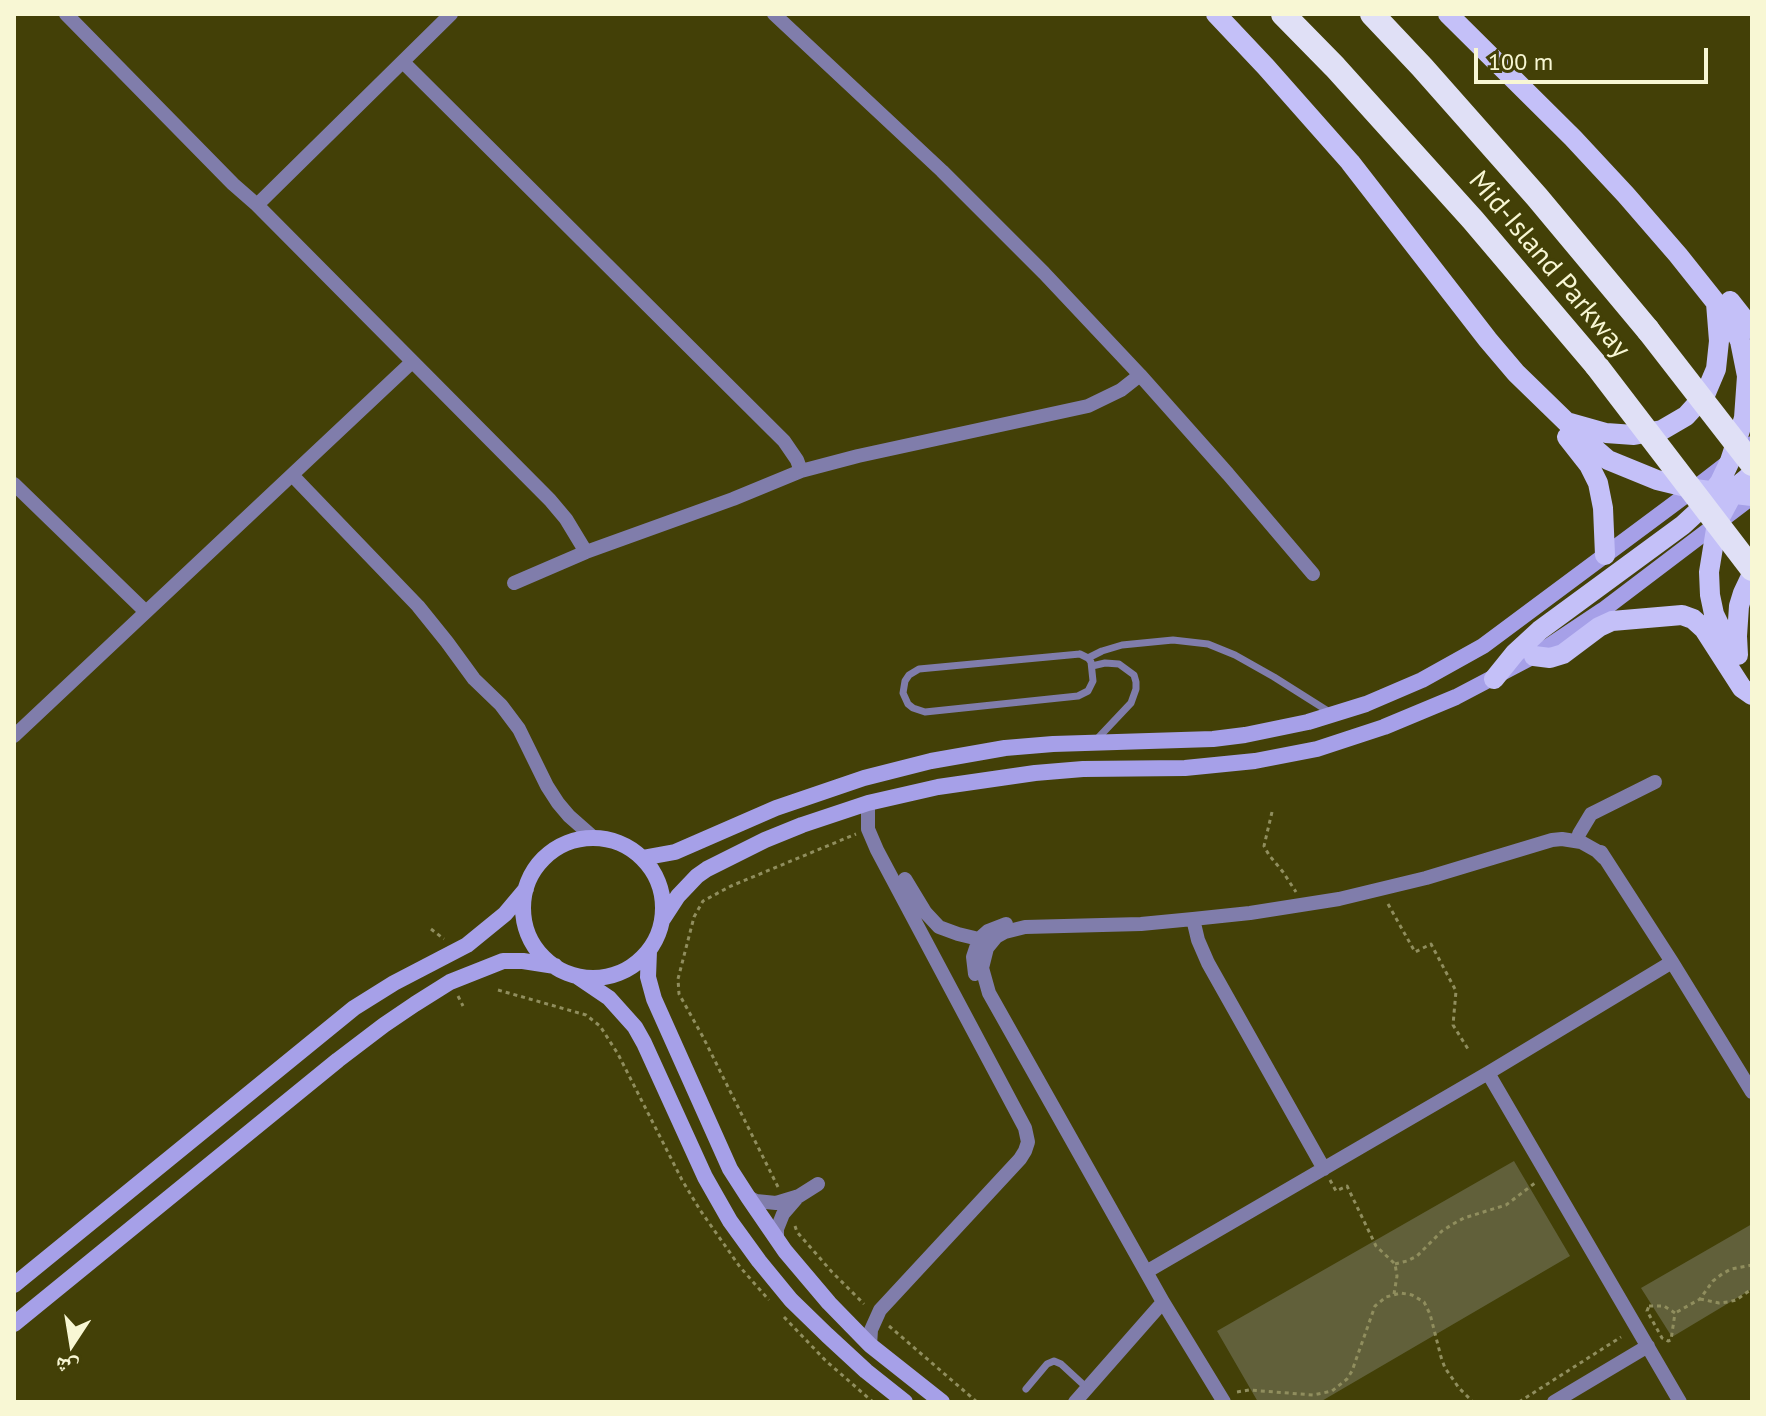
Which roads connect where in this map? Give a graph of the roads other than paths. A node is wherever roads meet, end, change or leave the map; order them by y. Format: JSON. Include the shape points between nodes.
{"nodes":[{"id":1,"x":66,"y":14,"type":"edge"},
{"id":2,"x":451,"y":14,"type":"edge"},
{"id":3,"x":774,"y":14,"type":"edge"},
{"id":4,"x":1216,"y":14,"type":"edge"},
{"id":5,"x":1283,"y":14,"type":"edge"},
{"id":6,"x":1372,"y":14,"type":"edge"},
{"id":7,"x":1448,"y":14,"type":"edge"},
{"id":8,"x":403,"y":62,"type":"junction"},
{"id":9,"x":257,"y":205,"type":"junction"},
{"id":10,"x":1678,"y":255,"type":"junction"},
{"id":11,"x":1716,"y":303,"type":"junction"},
{"id":12,"x":1752,"y":329,"type":"edge"},
{"id":13,"x":412,"y":362,"type":"junction"},
{"id":14,"x":1140,"y":375,"type":"junction"},
{"id":15,"x":1552,"y":406,"type":"junction"},
{"id":16,"x":1567,"y":422,"type":"junction"},
{"id":17,"x":1752,"y":444,"type":"edge"},
{"id":18,"x":801,"y":471,"type":"junction"},
{"id":19,"x":292,"y":475,"type":"junction"},
{"id":20,"x":1733,"y":483,"type":"edge"},
{"id":21,"x":14,"y":484,"type":"edge"},
{"id":22,"x":1717,"y":523,"type":"junction"},
{"id":23,"x":586,"y":552,"type":"junction"},
{"id":24,"x":1605,"y":555,"type":"junction"},
{"id":25,"x":1752,"y":571,"type":"edge"},
{"id":26,"x":1313,"y":574,"type":"dead end"},
{"id":27,"x":514,"y":583,"type":"dead end"},
{"id":28,"x":146,"y":612,"type":"junction"},
{"id":29,"x":1534,"y":656,"type":"junction"},
{"id":30,"x":1090,"y":662,"type":"junction"},
{"id":31,"x":1739,"y":662,"type":"junction"},
{"id":32,"x":1494,"y":679,"type":"junction"},
{"id":33,"x":1752,"y":680,"type":"edge"},
{"id":34,"x":1752,"y":695,"type":"edge"},
{"id":35,"x":1333,"y":715,"type":"junction"},
{"id":36,"x":14,"y":736,"type":"edge"},
{"id":37,"x":1094,"y":742,"type":"junction"},
{"id":38,"x":855,"y":781,"type":"junction"},
{"id":39,"x":1655,"y":782,"type":"dead end"},
{"id":40,"x":865,"y":804,"type":"junction"},
{"id":41,"x":1579,"y":834,"type":"junction"},
{"id":42,"x":594,"y":838,"type":"junction"},
{"id":43,"x":1543,"y":842,"type":"junction"},
{"id":44,"x":642,"y":858,"type":"junction"},
{"id":45,"x":1604,"y":858,"type":"junction"},
{"id":46,"x":905,"y":879,"type":"dead end"},
{"id":47,"x":526,"y":889,"type":"junction"},
{"id":48,"x":663,"y":919,"type":"junction"},
{"id":49,"x":1193,"y":919,"type":"junction"},
{"id":50,"x":985,"y":941,"type":"junction"},
{"id":51,"x":649,"y":951,"type":"junction"},
{"id":52,"x":1672,"y":962,"type":"junction"},
{"id":53,"x":555,"y":966,"type":"junction"},
{"id":54,"x":578,"y":977,"type":"junction"},
{"id":55,"x":1488,"y":1073,"type":"junction"},
{"id":56,"x":1752,"y":1092,"type":"edge"},
{"id":57,"x":1324,"y":1169,"type":"junction"},
{"id":58,"x":818,"y":1184,"type":"dead end"},
{"id":59,"x":799,"y":1196,"type":"junction"},
{"id":60,"x":748,"y":1197,"type":"junction"},
{"id":61,"x":777,"y":1237,"type":"junction"},
{"id":62,"x":1146,"y":1272,"type":"junction"},
{"id":63,"x":14,"y":1285,"type":"edge"},
{"id":64,"x":1163,"y":1302,"type":"junction"},
{"id":65,"x":14,"y":1324,"type":"edge"},
{"id":66,"x":870,"y":1345,"type":"junction"},
{"id":67,"x":1648,"y":1346,"type":"junction"},
{"id":68,"x":1087,"y":1388,"type":"junction"},
{"id":69,"x":1026,"y":1389,"type":"dead end"},
{"id":70,"x":1223,"y":1400,"type":"edge"},
{"id":71,"x":905,"y":1402,"type":"edge"},
{"id":72,"x":942,"y":1402,"type":"edge"},
{"id":73,"x":1075,"y":1402,"type":"edge"},
{"id":74,"x":1554,"y":1402,"type":"edge"},
{"id":75,"x":1680,"y":1402,"type":"edge"}],
"edges":[{"from":1,"to":9,"type":"street"},
{"from":2,"to":8,"type":"street"},
{"from":3,"to":14,"type":"street","via":[[962,190]]},
{"from":4,"to":15,"type":"main road","via":[[1319,126],[1516,373]]},
{"from":5,"to":25,"type":"highway","name":"Mid-Island Parkway","bridge":true,"via":[[1473,220],[1596,365]]},
{"from":6,"to":20,"type":"highway","name":"Mid-Island Parkway","bridge":true,"via":[[1648,330]]},
{"from":7,"to":10,"type":"main road","via":[[1573,138]]},
{"from":8,"to":9,"type":"street"},
{"from":8,"to":18,"type":"street","via":[[784,441]]},
{"from":9,"to":13,"type":"street"},
{"from":10,"to":11,"type":"main road"},
{"from":10,"to":12,"type":"main road","via":[[1709,275]]},
{"from":11,"to":16,"type":"main road","via":[[1716,369],[1705,395],[1686,416],[1662,430],[1634,435]]},
{"from":11,"to":20,"type":"main road","via":[[1740,341],[1747,376]]},
{"from":13,"to":19,"type":"street"},
{"from":13,"to":23,"type":"street","via":[[558,510]]},
{"from":14,"to":18,"type":"street","via":[[1111,397],[1088,406]]},
{"from":14,"to":26,"type":"street"},
{"from":15,"to":16,"type":"main road"},
{"from":15,"to":24,"type":"main road","via":[[1558,427],[1598,483]]},
{"from":16,"to":20,"type":"main road","via":[[1608,460],[1657,480]]},
{"from":17,"to":20,"type":"street"},
{"from":18,"to":23,"type":"street"},
{"from":19,"to":28,"type":"street"},
{"from":19,"to":42,"type":"street","via":[[418,606],[501,705],[558,803]]},
{"from":20,"to":22,"type":"main road"},
{"from":20,"to":24,"type":"street"},
{"from":20,"to":32,"type":"main road","via":[[1527,642]]},
{"from":21,"to":28,"type":"street"},
{"from":22,"to":29,"type":"street"},
{"from":22,"to":31,"type":"main road","via":[[1710,595]]},
{"from":23,"to":27,"type":"street"},
{"from":24,"to":35,"type":"street","via":[[1453,664]]},
{"from":25,"to":31,"type":"main road","via":[[1739,606]]},
{"from":28,"to":36,"type":"street"},
{"from":29,"to":32,"type":"street"},
{"from":29,"to":34,"type":"main road","via":[[1558,656],[1612,621],[1682,615],[1704,629]]},
{"from":30,"to":30,"type":"lane","via":[[1080,654],[919,669],[909,675],[903,693],[908,704],[925,712],[1078,696],[1092,686]]},
{"from":30,"to":35,"type":"lane","via":[[1102,651],[1122,645],[1173,640],[1208,644]]},
{"from":30,"to":37,"type":"lane","via":[[1125,667],[1134,675],[1136,689],[1125,710]]},
{"from":31,"to":33,"type":"main road"},
{"from":32,"to":40,"type":"street","via":[[1384,727],[1286,756],[1197,767],[1035,773]]},
{"from":35,"to":37,"type":"street","via":[[1213,739]]},
{"from":37,"to":38,"type":"street","via":[[960,755]]},
{"from":38,"to":40,"type":"street"},
{"from":38,"to":44,"type":"street","via":[[675,852]]},
{"from":39,"to":41,"type":"street","via":[[1598,809]]},
{"from":40,"to":48,"type":"street","via":[[765,840],[707,869]]},
{"from":40,"to":66,"type":"street","via":[[868,829],[881,858],[1028,1142],[1020,1159],[880,1310]]},
{"from":41,"to":43,"type":"street","via":[[1563,832]]},
{"from":41,"to":45,"type":"street","via":[[1595,843]]},
{"from":42,"to":44,"type":"street","via":[[623,845]]},
{"from":42,"to":47,"type":"street","via":[[550,853]]},
{"from":43,"to":45,"type":"street","via":[[1581,842]]},
{"from":43,"to":49,"type":"street","via":[[1426,878],[1306,904]]},
{"from":44,"to":48,"type":"street","via":[[661,889]]},
{"from":45,"to":52,"type":"street"},
{"from":46,"to":50,"type":"street","via":[[939,927]]},
{"from":47,"to":53,"type":"street","via":[[526,927],[537,949]]},
{"from":47,"to":63,"type":"street","via":[[467,945],[354,1008]]},
{"from":48,"to":51,"type":"street"},
{"from":49,"to":50,"type":"street","via":[[1015,928]]},
{"from":49,"to":57,"type":"street","via":[[1208,963]]},
{"from":50,"to":62,"type":"street","via":[[974,949],[978,981]]},
{"from":51,"to":54,"type":"street","via":[[614,975]]},
{"from":51,"to":60,"type":"street","via":[[654,999],[730,1169]]},
{"from":52,"to":55,"type":"street"},
{"from":52,"to":56,"type":"street"},
{"from":53,"to":54,"type":"street"},
{"from":53,"to":65,"type":"street","via":[[503,961],[450,982],[415,1004],[338,1060]]},
{"from":54,"to":71,"type":"street","via":[[609,998],[635,1027],[705,1177],[759,1261],[827,1335]]},
{"from":55,"to":57,"type":"street"},
{"from":55,"to":67,"type":"street"},
{"from":57,"to":62,"type":"street"},
{"from":58,"to":59,"type":"street"},
{"from":59,"to":60,"type":"street","via":[[776,1203]]},
{"from":59,"to":61,"type":"street","via":[[783,1214]]},
{"from":60,"to":61,"type":"street"},
{"from":61,"to":66,"type":"street","via":[[805,1276]]},
{"from":62,"to":64,"type":"street"},
{"from":64,"to":68,"type":"street"},
{"from":64,"to":70,"type":"street"},
{"from":66,"to":72,"type":"street"},
{"from":67,"to":74,"type":"street"},
{"from":67,"to":75,"type":"street"},
{"from":68,"to":69,"type":"lane","via":[[1054,1361]]},
{"from":68,"to":73,"type":"street"}]}
